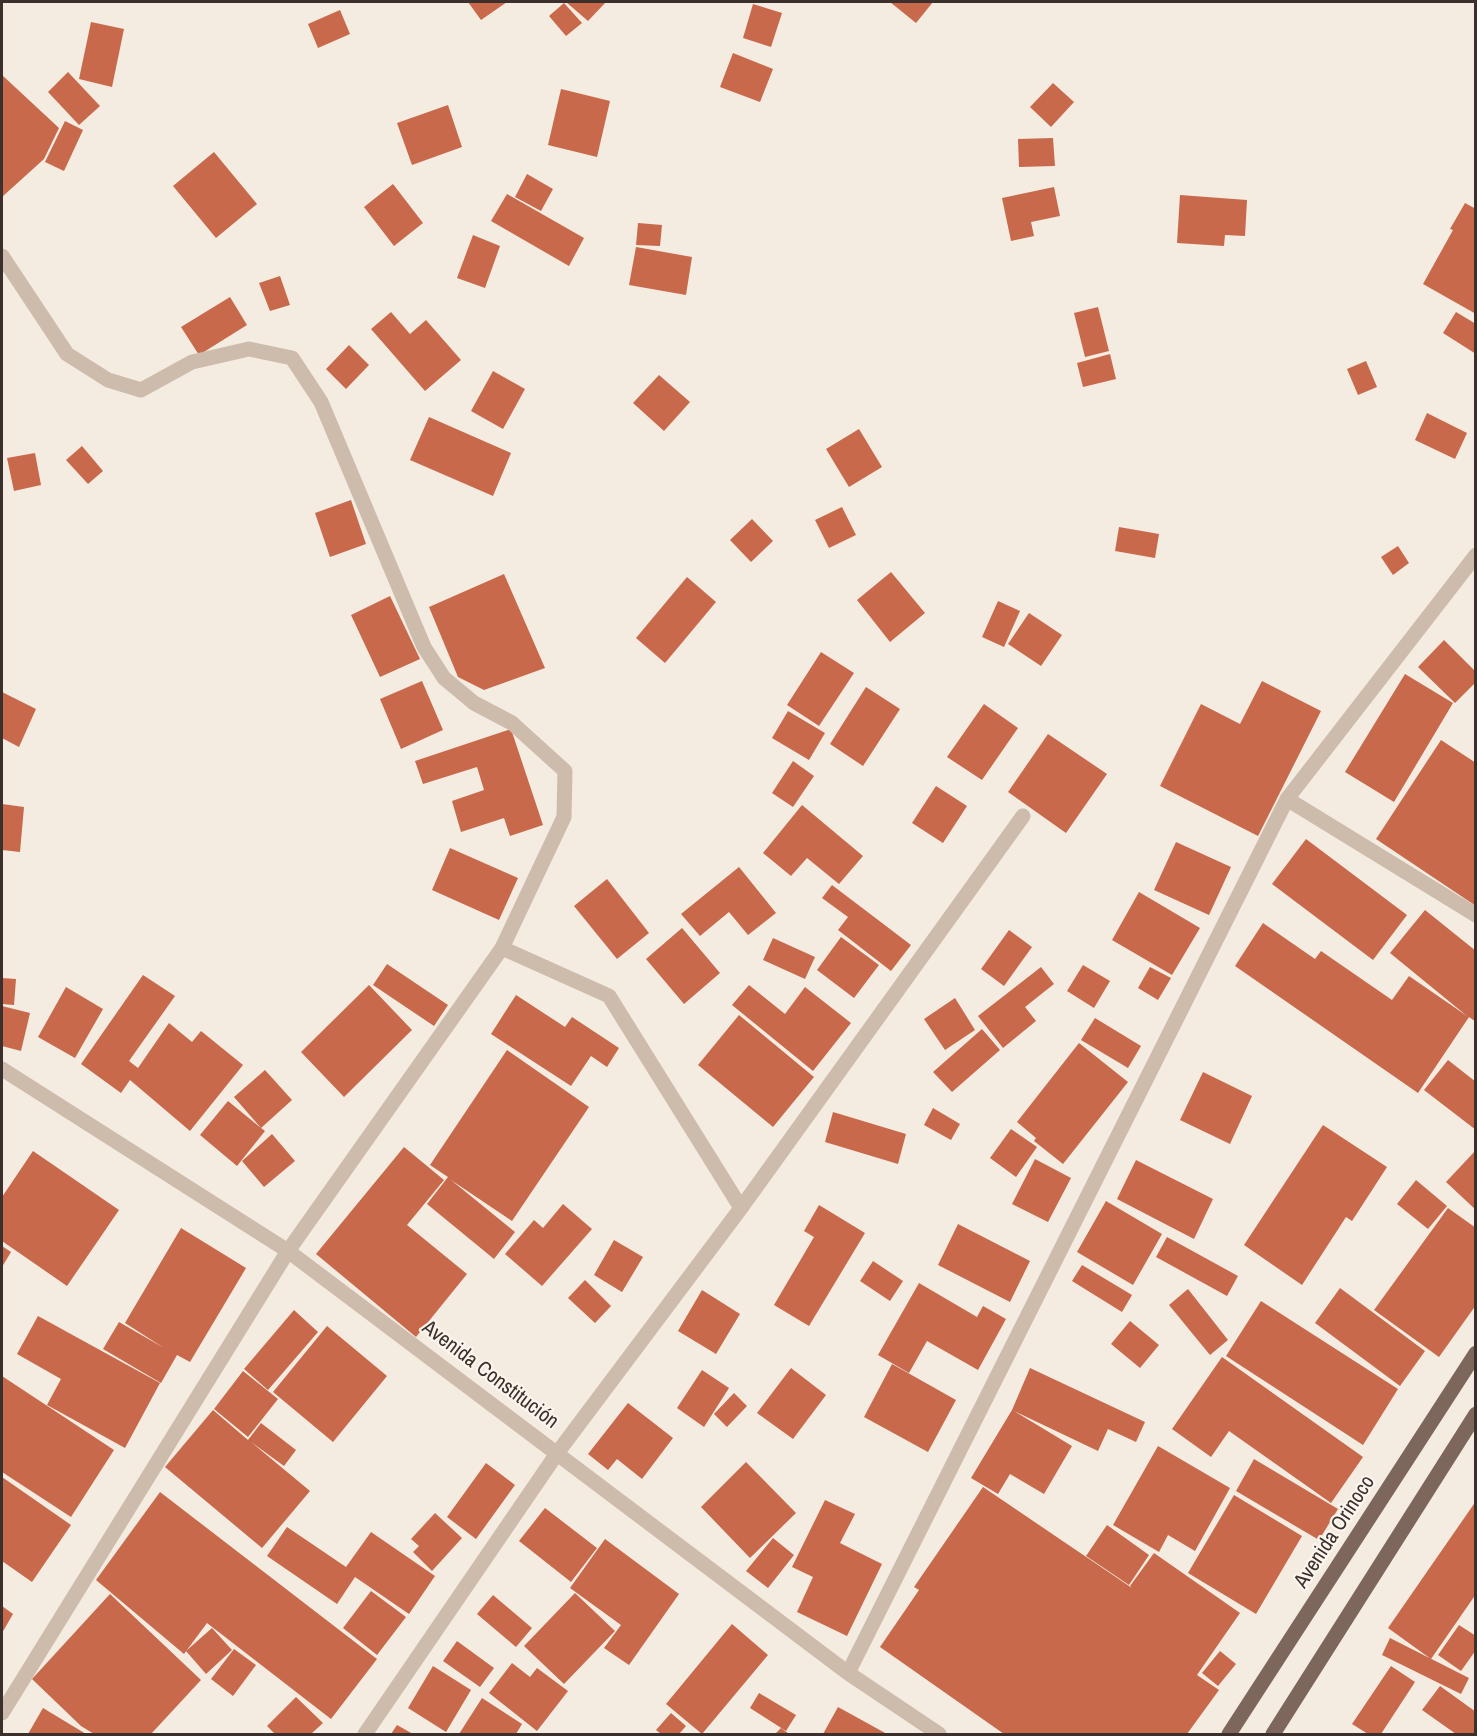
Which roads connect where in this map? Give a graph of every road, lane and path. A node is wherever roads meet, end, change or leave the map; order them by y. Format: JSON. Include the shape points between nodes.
{"nodes":[{"id":1,"x":2,"y":256,"type":"edge"},
{"id":2,"x":1476,"y":555,"type":"edge"},
{"id":3,"x":1287,"y":799,"type":"junction"},
{"id":4,"x":1023,"y":816,"type":"dead end"},
{"id":5,"x":1476,"y":915,"type":"edge"},
{"id":6,"x":502,"y":948,"type":"junction"},
{"id":7,"x":2,"y":1069,"type":"edge"},
{"id":8,"x":741,"y":1208,"type":"junction"},
{"id":9,"x":288,"y":1251,"type":"junction"},
{"id":10,"x":1476,"y":1353,"type":"edge"},
{"id":11,"x":1476,"y":1414,"type":"edge"},
{"id":12,"x":558,"y":1452,"type":"junction"},
{"id":13,"x":848,"y":1673,"type":"junction"},
{"id":14,"x":2,"y":1713,"type":"edge"},
{"id":15,"x":365,"y":1734,"type":"edge"},
{"id":16,"x":938,"y":1734,"type":"edge"},
{"id":17,"x":1229,"y":1734,"type":"edge"},
{"id":18,"x":1273,"y":1734,"type":"edge"}],
"edges":[{"from":1,"to":6,"type":"street","via":[[67,354],[108,380],[141,390],[192,362],[249,349],[292,358],[321,402],[424,647],[444,678],[474,703],[512,723],[565,771],[564,817]]},
{"from":2,"to":3,"type":"street"},
{"from":3,"to":5,"type":"street"},
{"from":3,"to":13,"type":"street"},
{"from":4,"to":8,"type":"street"},
{"from":6,"to":8,"type":"street","via":[[609,996]]},
{"from":6,"to":9,"type":"street"},
{"from":7,"to":9,"type":"street","name":"Avenida Constitución"},
{"from":8,"to":12,"type":"street"},
{"from":9,"to":12,"type":"street","name":"Avenida Constitución"},
{"from":9,"to":14,"type":"street"},
{"from":10,"to":17,"type":"main road","name":"Avenida Orinoco"},
{"from":11,"to":18,"type":"main road"},
{"from":12,"to":13,"type":"street","name":"Avenida Constitución"},
{"from":12,"to":15,"type":"street"},
{"from":13,"to":16,"type":"street","name":"Avenida Constitución"}]}
